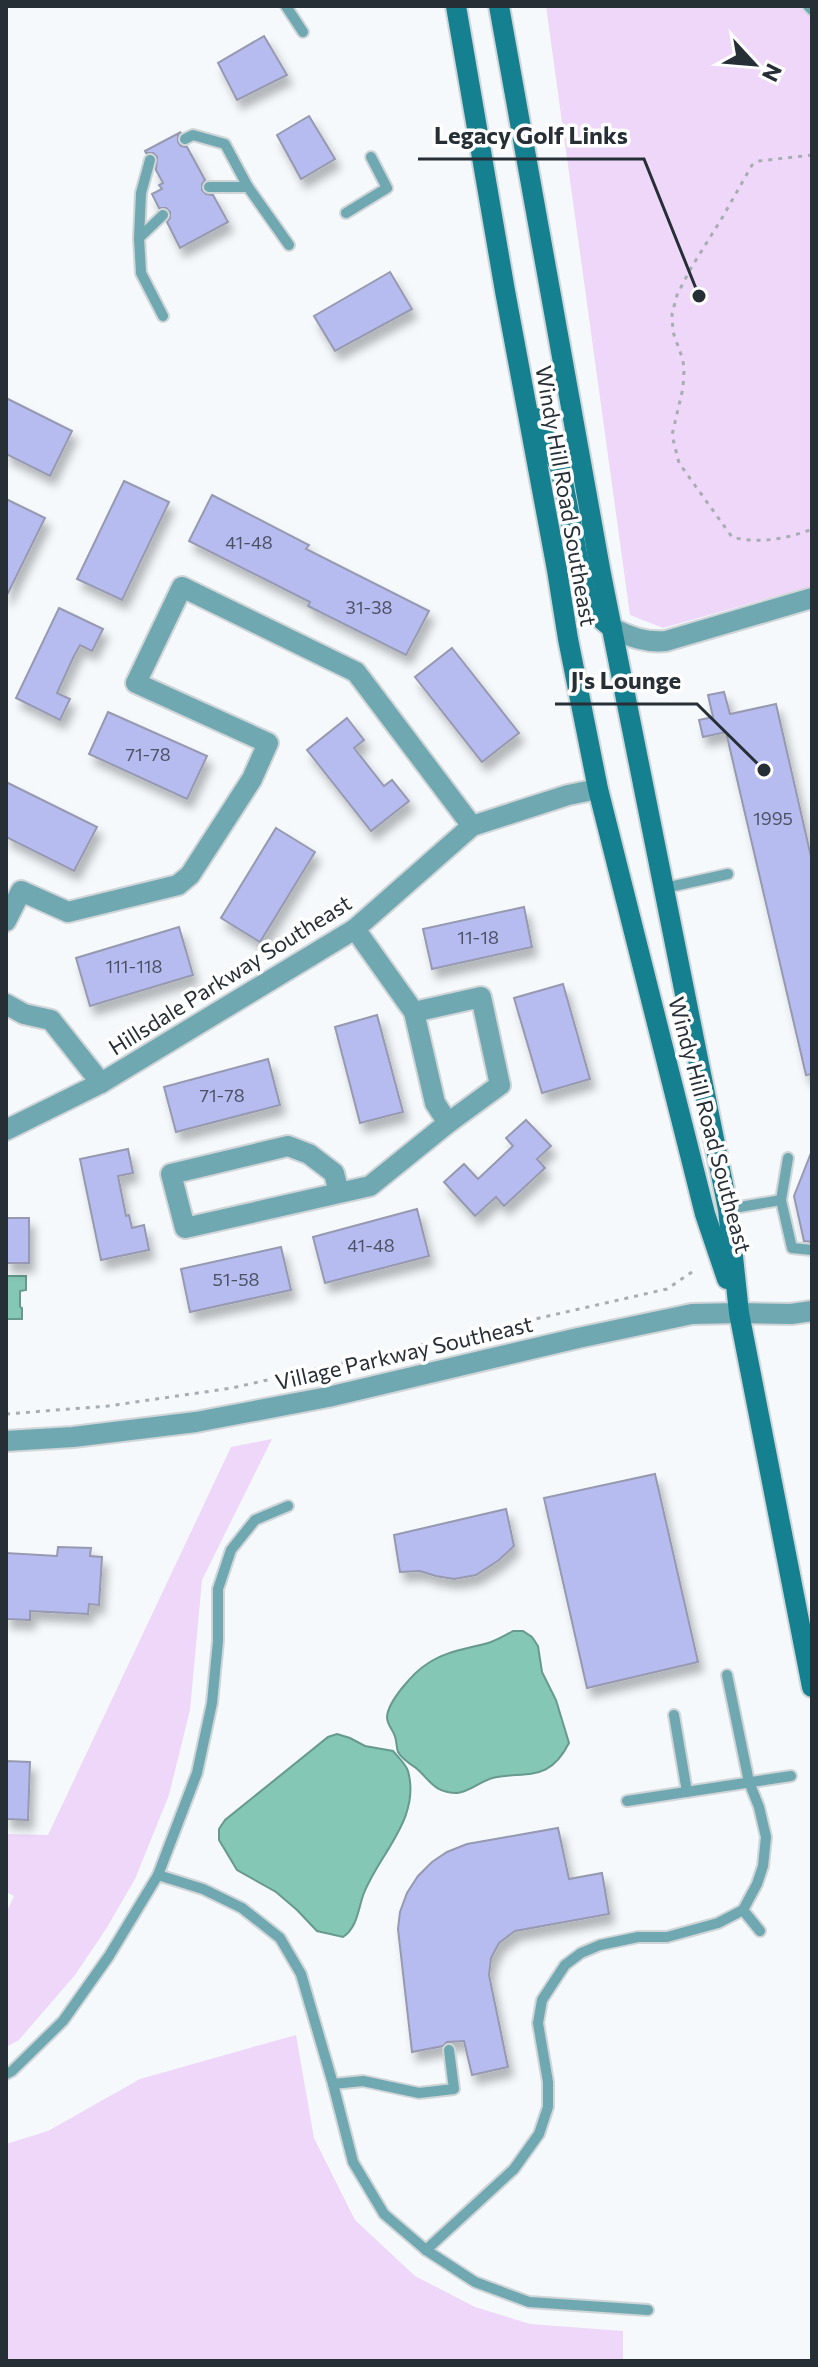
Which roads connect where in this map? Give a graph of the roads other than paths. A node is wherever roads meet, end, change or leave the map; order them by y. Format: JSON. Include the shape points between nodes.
{"nodes":[{"id":1,"x":286,"y":6,"type":"edge"},
{"id":2,"x":456,"y":6,"type":"edge"},
{"id":3,"x":499,"y":6,"type":"edge"},
{"id":4,"x":303,"y":32,"type":"dead end"},
{"id":5,"x":185,"y":139,"type":"dead end"},
{"id":6,"x":371,"y":157,"type":"dead end"},
{"id":7,"x":150,"y":160,"type":"dead end"},
{"id":8,"x":209,"y":187,"type":"dead end"},
{"id":9,"x":248,"y":187,"type":"junction"},
{"id":10,"x":346,"y":213,"type":"dead end"},
{"id":11,"x":163,"y":215,"type":"dead end"},
{"id":12,"x":139,"y":238,"type":"junction"},
{"id":13,"x":289,"y":245,"type":"dead end"},
{"id":14,"x":163,"y":316,"type":"dead end"},
{"id":15,"x":525,"y":397,"type":"junction"},
{"id":16,"x":812,"y":598,"type":"edge"},
{"id":17,"x":612,"y":628,"type":"junction"},
{"id":18,"x":598,"y":789,"type":"junction"},
{"id":19,"x":472,"y":826,"type":"junction"},
{"id":20,"x":728,"y":874,"type":"dead end"},
{"id":21,"x":665,"y":888,"type":"junction"},
{"id":22,"x":6,"y":921,"type":"edge"},
{"id":23,"x":355,"y":929,"type":"junction"},
{"id":24,"x":6,"y":1004,"type":"edge"},
{"id":25,"x":414,"y":1012,"type":"junction"},
{"id":26,"x":101,"y":1083,"type":"junction"},
{"id":27,"x":448,"y":1123,"type":"junction"},
{"id":28,"x":6,"y":1130,"type":"edge"},
{"id":29,"x":788,"y":1158,"type":"dead end"},
{"id":30,"x":785,"y":1179,"type":"junction"},
{"id":31,"x":799,"y":1183,"type":"dead end"},
{"id":32,"x":339,"y":1193,"type":"junction"},
{"id":33,"x":781,"y":1200,"type":"junction"},
{"id":34,"x":728,"y":1209,"type":"junction"},
{"id":35,"x":785,"y":1218,"type":"junction"},
{"id":36,"x":799,"y":1220,"type":"dead end"},
{"id":37,"x":812,"y":1250,"type":"edge"},
{"id":38,"x":812,"y":1311,"type":"edge"},
{"id":39,"x":739,"y":1313,"type":"junction"},
{"id":40,"x":6,"y":1441,"type":"edge"},
{"id":41,"x":288,"y":1506,"type":"dead end"},
{"id":42,"x":727,"y":1675,"type":"dead end"},
{"id":43,"x":812,"y":1687,"type":"edge"},
{"id":44,"x":674,"y":1715,"type":"dead end"},
{"id":45,"x":791,"y":1776,"type":"dead end"},
{"id":46,"x":749,"y":1782,"type":"junction"},
{"id":47,"x":687,"y":1792,"type":"junction"},
{"id":48,"x":627,"y":1801,"type":"dead end"},
{"id":49,"x":158,"y":1875,"type":"junction"},
{"id":50,"x":743,"y":1910,"type":"junction"},
{"id":51,"x":760,"y":1931,"type":"dead end"},
{"id":52,"x":449,"y":2050,"type":"dead end"},
{"id":53,"x":6,"y":2074,"type":"edge"},
{"id":54,"x":333,"y":2084,"type":"junction"},
{"id":55,"x":426,"y":2250,"type":"junction"},
{"id":56,"x":648,"y":2310,"type":"dead end"}],
"edges":[{"from":1,"to":4,"type":"lane"},
{"from":2,"to":15,"type":"main road","name":"Windy Hill Road Southeast"},
{"from":3,"to":17,"type":"main road","name":"Windy Hill Road Southeast"},
{"from":5,"to":9,"type":"lane","via":[[193,135],[225,144]]},
{"from":6,"to":10,"type":"lane","via":[[387,188]]},
{"from":7,"to":12,"type":"lane","via":[[141,193]]},
{"from":8,"to":9,"type":"lane"},
{"from":9,"to":13,"type":"lane"},
{"from":11,"to":12,"type":"lane"},
{"from":12,"to":14,"type":"lane","via":[[141,273]]},
{"from":15,"to":17,"type":"main road","via":[[560,467],[589,606]]},
{"from":15,"to":18,"type":"main road","name":"Windy Hill Road Southeast"},
{"from":16,"to":17,"type":"street","via":[[666,641],[638,639]]},
{"from":17,"to":21,"type":"main road","name":"Windy Hill Road Southeast"},
{"from":18,"to":19,"type":"street","name":"Hillsdale Parkway Southeast"},
{"from":18,"to":39,"type":"main road","name":"Windy Hill Road Southeast","via":[[705,1214]]},
{"from":19,"to":22,"type":"street","via":[[356,672],[182,587],[136,683],[268,743],[252,779],[190,875],[178,885],[68,912],[21,891]]},
{"from":19,"to":23,"type":"street","name":"Hillsdale Parkway Southeast"},
{"from":20,"to":21,"type":"lane"},
{"from":21,"to":34,"type":"main road","name":"Windy Hill Road Southeast"},
{"from":23,"to":25,"type":"street"},
{"from":23,"to":26,"type":"street","name":"Hillsdale Parkway Southeast"},
{"from":24,"to":26,"type":"street","via":[[51,1020]]},
{"from":25,"to":27,"type":"street","via":[[435,1103]]},
{"from":25,"to":27,"type":"street","via":[[481,997],[500,1085]]},
{"from":26,"to":28,"type":"street","name":"Hillsdale Parkway Southeast"},
{"from":27,"to":32,"type":"street","via":[[370,1186]]},
{"from":29,"to":30,"type":"lane"},
{"from":30,"to":31,"type":"lane"},
{"from":30,"to":33,"type":"lane"},
{"from":32,"to":32,"type":"street","via":[[185,1228],[171,1174],[288,1146],[334,1173]]},
{"from":33,"to":34,"type":"lane"},
{"from":33,"to":35,"type":"lane"},
{"from":34,"to":39,"type":"main road","name":"Windy Hill Road Southeast"},
{"from":35,"to":36,"type":"lane"},
{"from":35,"to":37,"type":"lane","via":[[792,1248]]},
{"from":38,"to":39,"type":"street","name":"Village Parkway Southeast"},
{"from":39,"to":40,"type":"street","name":"Village Parkway Southeast","via":[[692,1314],[196,1422]]},
{"from":39,"to":43,"type":"main road","name":"Windy Hill Road Southeast"},
{"from":41,"to":49,"type":"lane","via":[[255,1520],[231,1550],[218,1589],[212,1703],[197,1773]]},
{"from":42,"to":46,"type":"lane"},
{"from":44,"to":47,"type":"lane"},
{"from":45,"to":46,"type":"lane"},
{"from":46,"to":47,"type":"lane"},
{"from":46,"to":50,"type":"lane","via":[[766,1837],[763,1866]]},
{"from":47,"to":48,"type":"lane"},
{"from":49,"to":53,"type":"lane","via":[[63,2021]]},
{"from":49,"to":54,"type":"lane","via":[[242,1908],[280,1938],[301,1974]]},
{"from":50,"to":51,"type":"lane"},
{"from":50,"to":55,"type":"lane","via":[[667,1937],[600,1945],[565,1965],[542,2000],[538,2023],[548,2082],[548,2107],[539,2134],[514,2169]]},
{"from":52,"to":54,"type":"lane","via":[[454,2089],[419,2093],[363,2081]]},
{"from":54,"to":55,"type":"lane","via":[[353,2162],[384,2214]]},
{"from":55,"to":56,"type":"lane","via":[[475,2282],[529,2302]]}]}
